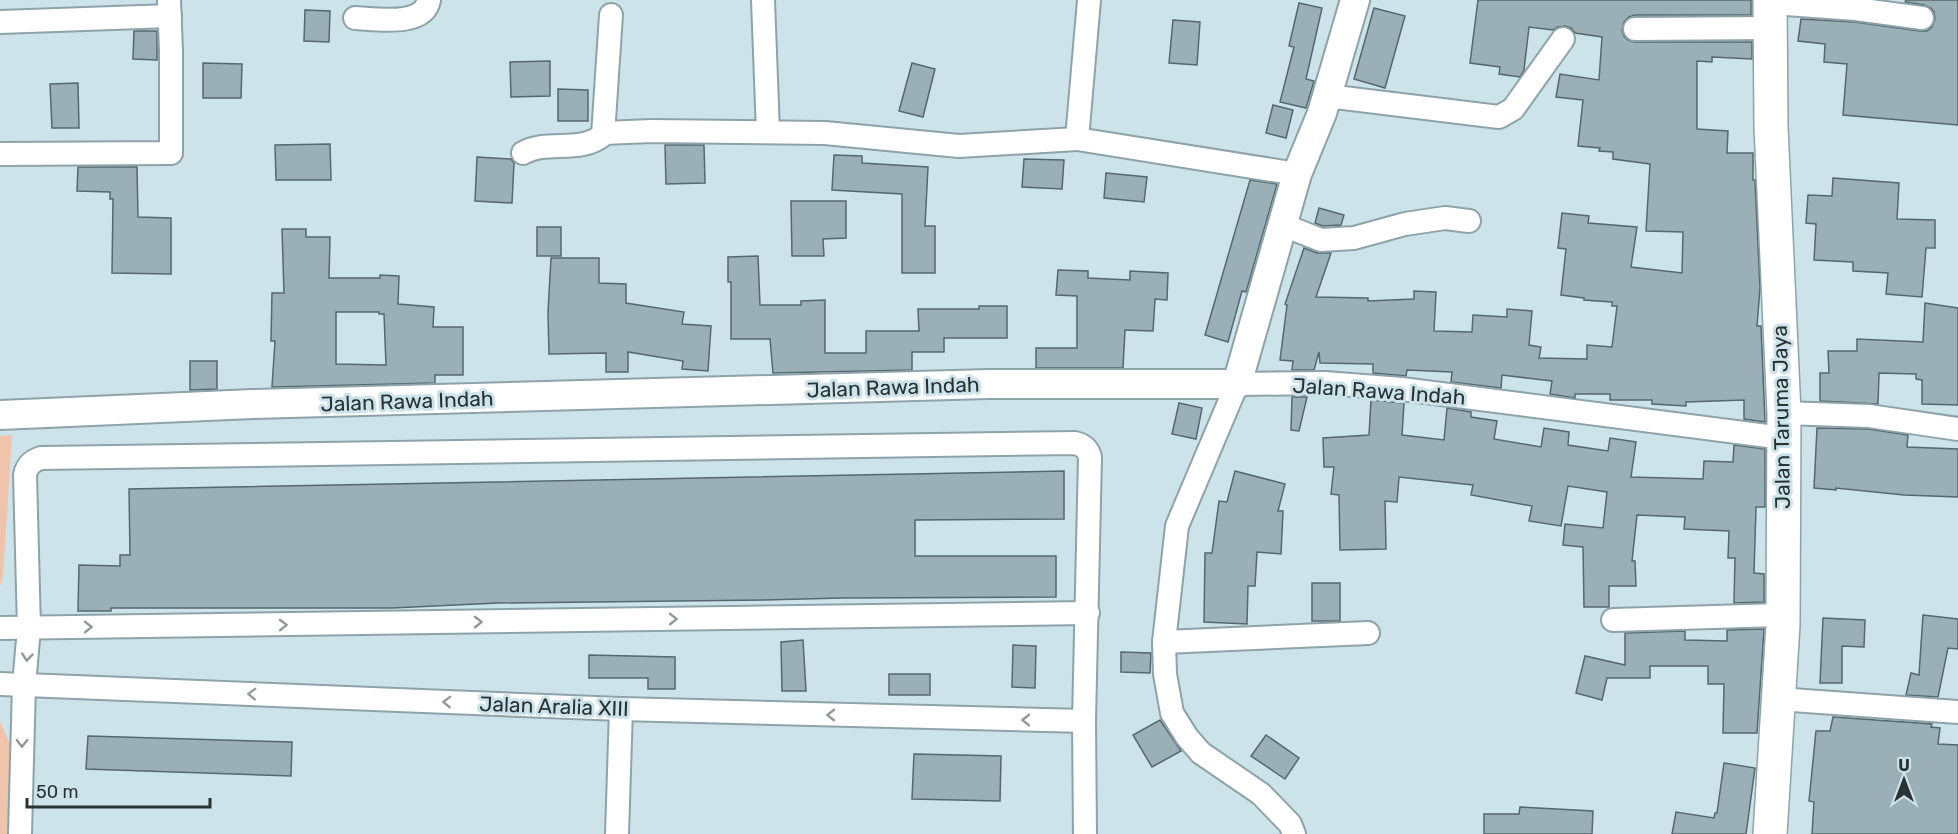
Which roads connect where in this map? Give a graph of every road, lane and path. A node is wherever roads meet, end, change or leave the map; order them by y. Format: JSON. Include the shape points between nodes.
{"nodes":[{"id":1,"x":429,"y":0,"type":"edge"},
{"id":2,"x":763,"y":0,"type":"edge"},
{"id":3,"x":1089,"y":0,"type":"edge"},
{"id":4,"x":1355,"y":0,"type":"edge"},
{"id":5,"x":169,"y":8,"type":"edge"},
{"id":6,"x":1770,"y":10,"type":"edge"},
{"id":7,"x":611,"y":15,"type":"dead end"},
{"id":8,"x":355,"y":18,"type":"dead end"},
{"id":9,"x":1922,"y":18,"type":"dead end"},
{"id":10,"x":0,"y":22,"type":"edge"},
{"id":11,"x":1635,"y":28,"type":"dead end"},
{"id":12,"x":1563,"y":39,"type":"dead end"},
{"id":13,"x":1327,"y":96,"type":"junction"},
{"id":14,"x":768,"y":132,"type":"junction"},
{"id":15,"x":603,"y":133,"type":"junction"},
{"id":16,"x":1077,"y":139,"type":"junction"},
{"id":17,"x":523,"y":153,"type":"dead end"},
{"id":18,"x":0,"y":154,"type":"edge"},
{"id":19,"x":1298,"y":174,"type":"junction"},
{"id":20,"x":1469,"y":221,"type":"dead end"},
{"id":21,"x":1282,"y":225,"type":"junction"},
{"id":22,"x":1237,"y":384,"type":"junction"},
{"id":23,"x":0,"y":415,"type":"edge"},
{"id":24,"x":1784,"y":426,"type":"junction"},
{"id":25,"x":1958,"y":429,"type":"edge"},
{"id":26,"x":1088,"y":613,"type":"junction"},
{"id":27,"x":1783,"y":615,"type":"junction"},
{"id":28,"x":1613,"y":620,"type":"dead end"},
{"id":29,"x":0,"y":628,"type":"edge"},
{"id":30,"x":29,"y":628,"type":"junction"},
{"id":31,"x":1368,"y":633,"type":"dead end"},
{"id":32,"x":1164,"y":642,"type":"junction"},
{"id":33,"x":0,"y":684,"type":"edge"},
{"id":34,"x":24,"y":685,"type":"junction"},
{"id":35,"x":1778,"y":699,"type":"junction"},
{"id":36,"x":621,"y":709,"type":"junction"},
{"id":37,"x":1958,"y":712,"type":"edge"},
{"id":38,"x":1084,"y":721,"type":"junction"},
{"id":39,"x":20,"y":834,"type":"edge"},
{"id":40,"x":616,"y":834,"type":"edge"},
{"id":41,"x":1085,"y":834,"type":"edge"},
{"id":42,"x":1294,"y":834,"type":"edge"},
{"id":43,"x":1770,"y":834,"type":"edge"}],
"edges":[{"from":1,"to":8,"type":"street","via":[[418,17]]},
{"from":2,"to":14,"type":"street"},
{"from":3,"to":16,"type":"street"},
{"from":4,"to":13,"type":"street"},
{"from":5,"to":10,"type":"street"},
{"from":5,"to":18,"type":"street","via":[[171,153]]},
{"from":6,"to":9,"type":"street","via":[[1856,9]]},
{"from":6,"to":11,"type":"street"},
{"from":6,"to":24,"type":"main road","name":"Jalan Taruma Jaya"},
{"from":7,"to":15,"type":"street"},
{"from":12,"to":13,"type":"street","via":[[1513,109],[1498,117]]},
{"from":13,"to":19,"type":"street"},
{"from":14,"to":15,"type":"street"},
{"from":14,"to":16,"type":"street","via":[[825,133],[959,146]]},
{"from":15,"to":17,"type":"street","via":[[576,146],[531,148]]},
{"from":16,"to":19,"type":"street"},
{"from":19,"to":21,"type":"street"},
{"from":20,"to":21,"type":"street","via":[[1445,218],[1354,238],[1321,240]]},
{"from":21,"to":22,"type":"street"},
{"from":22,"to":23,"type":"street","name":"Jalan Rawa Indah","via":[[989,384],[253,404]]},
{"from":22,"to":24,"type":"street","name":"Jalan Rawa Indah","via":[[1325,383]]},
{"from":22,"to":32,"type":"street","via":[[1177,526]]},
{"from":24,"to":25,"type":"street","name":"Jalan Rawa Indah","via":[[1869,417]]},
{"from":24,"to":27,"type":"main road","name":"Jalan Taruma Jaya"},
{"from":30,"to":26,"type":"street","one_way":true},
{"from":26,"to":30,"type":"street","via":[[1090,456],[1075,443],[41,458],[30,463],[25,475]]},
{"from":26,"to":38,"type":"street"},
{"from":27,"to":28,"type":"street"},
{"from":27,"to":35,"type":"main road","name":"Jalan Taruma Jaya"},
{"from":29,"to":30,"type":"street"},
{"from":30,"to":34,"type":"street","one_way":true},
{"from":31,"to":32,"type":"street"},
{"from":32,"to":42,"type":"street","via":[[1172,713],[1187,737],[1201,753],[1261,794],[1290,824]]},
{"from":33,"to":34,"type":"street","name":"Jalan Aralia XIII"},
{"from":36,"to":34,"type":"street","name":"Jalan Aralia XIII","one_way":true},
{"from":34,"to":39,"type":"street","one_way":true},
{"from":35,"to":37,"type":"street"},
{"from":35,"to":43,"type":"main road","name":"Jalan Taruma Jaya"},
{"from":38,"to":36,"type":"street","name":"Jalan Aralia XIII","one_way":true},
{"from":36,"to":40,"type":"street"},
{"from":38,"to":41,"type":"street"}]}
